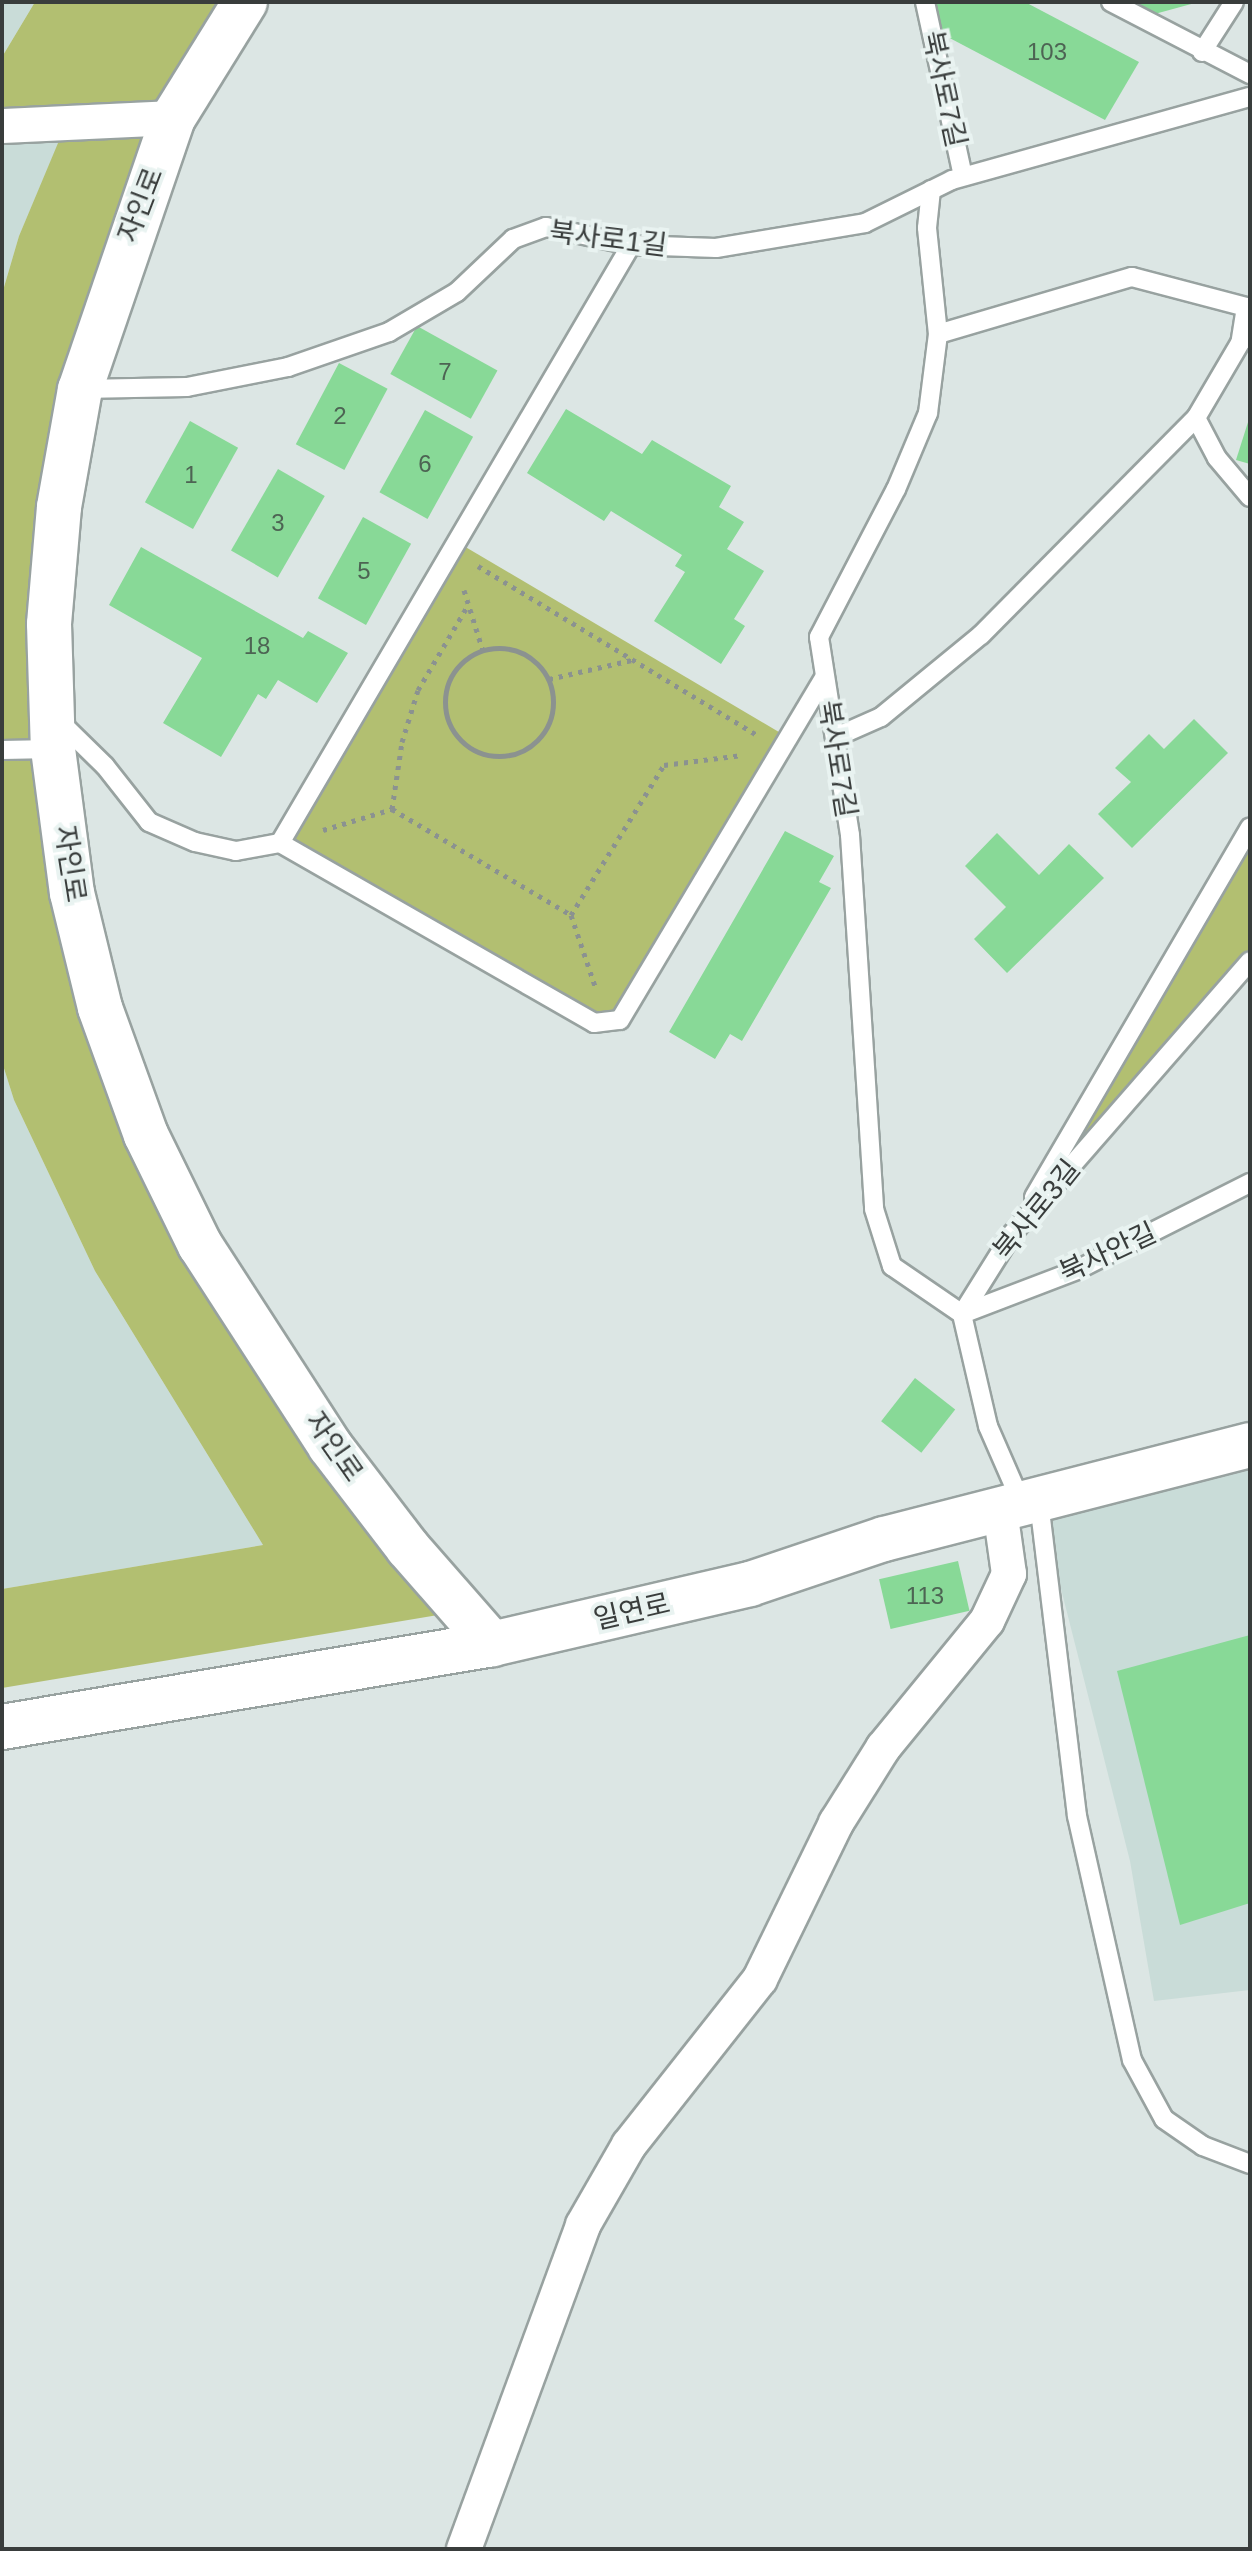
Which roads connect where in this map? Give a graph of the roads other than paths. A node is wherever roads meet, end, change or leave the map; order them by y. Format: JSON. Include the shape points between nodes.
{"nodes":[{"id":1,"x":245,"y":2,"type":"edge"},
{"id":2,"x":925,"y":2,"type":"edge"},
{"id":3,"x":1111,"y":2,"type":"edge"},
{"id":4,"x":1234,"y":2,"type":"edge"},
{"id":5,"x":1202,"y":52,"type":"junction"},
{"id":6,"x":1250,"y":74,"type":"edge"},
{"id":7,"x":1250,"y":97,"type":"edge"},
{"id":8,"x":173,"y":118,"type":"junction"},
{"id":9,"x":2,"y":126,"type":"edge"},
{"id":10,"x":963,"y":176,"type":"junction"},
{"id":11,"x":931,"y":190,"type":"junction"},
{"id":12,"x":631,"y":245,"type":"junction"},
{"id":13,"x":1248,"y":306,"type":"edge"},
{"id":14,"x":938,"y":334,"type":"junction"},
{"id":15,"x":80,"y":389,"type":"junction"},
{"id":16,"x":1196,"y":418,"type":"junction"},
{"id":17,"x":1250,"y":497,"type":"edge"},
{"id":18,"x":823,"y":679,"type":"junction"},
{"id":19,"x":52,"y":731,"type":"junction"},
{"id":20,"x":838,"y":736,"type":"junction"},
{"id":21,"x":2,"y":750,"type":"edge"},
{"id":22,"x":1250,"y":827,"type":"edge"},
{"id":23,"x":280,"y":843,"type":"junction"},
{"id":24,"x":1250,"y":961,"type":"edge"},
{"id":25,"x":1250,"y":1183,"type":"edge"},
{"id":26,"x":1012,"y":1234,"type":"junction"},
{"id":27,"x":962,"y":1314,"type":"junction"},
{"id":28,"x":1250,"y":1445,"type":"edge"},
{"id":29,"x":1020,"y":1505,"type":"junction"},
{"id":30,"x":492,"y":1644,"type":"junction"},
{"id":31,"x":2,"y":1727,"type":"edge"},
{"id":32,"x":1250,"y":2164,"type":"edge"},
{"id":33,"x":464,"y":2549,"type":"edge"}],
"edges":[{"from":1,"to":8,"type":"street","name":"자인로"},
{"from":2,"to":10,"type":"lane","name":"북사로7길"},
{"from":3,"to":5,"type":"lane"},
{"from":4,"to":5,"type":"lane"},
{"from":5,"to":6,"type":"lane"},
{"from":7,"to":10,"type":"lane","name":"북사로1길"},
{"from":8,"to":9,"type":"street"},
{"from":8,"to":15,"type":"street","name":"자인로"},
{"from":10,"to":11,"type":"lane","name":"북사로1길"},
{"from":11,"to":12,"type":"lane","name":"북사로1길","via":[[865,223],[716,248]]},
{"from":11,"to":14,"type":"lane","name":"북사로7길","via":[[927,228]]},
{"from":12,"to":15,"type":"lane","name":"북사로1길","via":[[546,227],[513,239],[457,292],[375,337],[288,367],[187,387]]},
{"from":12,"to":23,"type":"lane"},
{"from":13,"to":14,"type":"lane","via":[[1132,277]]},
{"from":13,"to":16,"type":"lane","via":[[1240,343]]},
{"from":14,"to":18,"type":"lane","name":"북사로7길","via":[[928,413],[896,489],[819,637]]},
{"from":15,"to":19,"type":"street","name":"자인로","via":[[59,507],[49,624]]},
{"from":16,"to":17,"type":"lane","via":[[1217,458]]},
{"from":16,"to":20,"type":"lane","via":[[981,635],[881,717]]},
{"from":18,"to":20,"type":"lane","name":"북사로7길"},
{"from":18,"to":23,"type":"lane","via":[[620,1020],[594,1023]]},
{"from":19,"to":21,"type":"lane"},
{"from":19,"to":23,"type":"lane","via":[[105,766],[149,822],[195,842],[236,851]]},
{"from":19,"to":30,"type":"street","name":"자인로","via":[[72,893],[100,1008],[160,1163],[200,1245],[330,1446],[408,1548]]},
{"from":20,"to":27,"type":"lane","name":"북사로7길","via":[[850,835],[874,1209],[892,1266]]},
{"from":22,"to":26,"type":"lane"},
{"from":24,"to":26,"type":"lane","name":"북사로3길"},
{"from":25,"to":27,"type":"lane","name":"북사안길","via":[[1077,1270]]},
{"from":26,"to":27,"type":"lane","name":"북사로3길"},
{"from":27,"to":29,"type":"lane","via":[[988,1426]]},
{"from":28,"to":29,"type":"street","name":"일연로"},
{"from":29,"to":30,"type":"street","name":"일연로","via":[[884,1539],[750,1584]]},
{"from":29,"to":32,"type":"lane","via":[[1077,1816],[1132,2060],[1164,2119],[1203,2146]]},
{"from":29,"to":33,"type":"street","via":[[1009,1574],[987,1621],[883,1748],[836,1823],[760,1979],[629,2145],[583,2225]]},
{"from":30,"to":31,"type":"street","name":"일연로"}]}
